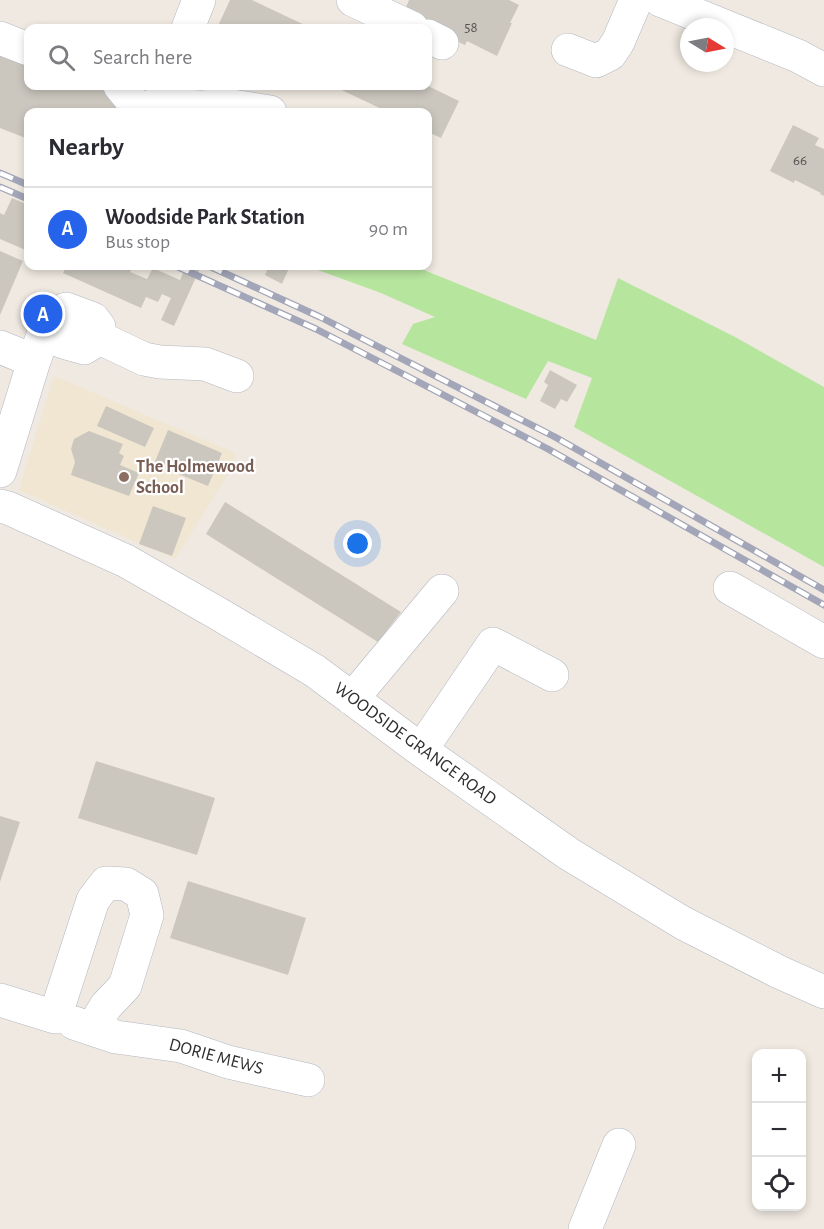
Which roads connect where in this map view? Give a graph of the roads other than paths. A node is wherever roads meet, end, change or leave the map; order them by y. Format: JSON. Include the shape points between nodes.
{"nodes":[{"id":1,"x":200,"y":0,"type":"edge"},
{"id":2,"x":353,"y":0,"type":"edge"},
{"id":3,"x":636,"y":0,"type":"edge"},
{"id":4,"x":660,"y":0,"type":"edge"},
{"id":5,"x":190,"y":24,"type":"edge"},
{"id":6,"x":404,"y":24,"type":"edge"},
{"id":7,"x":0,"y":38,"type":"edge"},
{"id":8,"x":24,"y":47,"type":"edge"},
{"id":9,"x":568,"y":50,"type":"dead end"},
{"id":10,"x":824,"y":70,"type":"edge"},
{"id":11,"x":128,"y":90,"type":"edge"},
{"id":12,"x":156,"y":104,"type":"edge"},
{"id":13,"x":245,"y":108,"type":"edge"},
{"id":14,"x":0,"y":347,"type":"edge"},
{"id":15,"x":39,"y":348,"type":"junction"},
{"id":16,"x":237,"y":376,"type":"dead end"},
{"id":17,"x":0,"y":471,"type":"edge"},
{"id":18,"x":0,"y":506,"type":"edge"},
{"id":19,"x":730,"y":588,"type":"dead end"},
{"id":20,"x":442,"y":591,"type":"dead end"},
{"id":21,"x":824,"y":642,"type":"edge"},
{"id":22,"x":552,"y":675,"type":"dead end"},
{"id":23,"x":352,"y":699,"type":"junction"},
{"id":24,"x":421,"y":750,"type":"junction"},
{"id":25,"x":824,"y":992,"type":"edge"},
{"id":26,"x":0,"y":1000,"type":"edge"},
{"id":27,"x":55,"y":1017,"type":"junction"},
{"id":28,"x":92,"y":1029,"type":"junction"},
{"id":29,"x":308,"y":1080,"type":"dead end"},
{"id":30,"x":620,"y":1145,"type":"dead end"},
{"id":31,"x":585,"y":1229,"type":"edge"}],
"edges":[{"from":1,"to":5,"type":"street"},
{"from":2,"to":6,"type":"street"},
{"from":3,"to":9,"type":"street","via":[[610,54],[596,61]]},
{"from":4,"to":10,"type":"street"},
{"from":7,"to":8,"type":"street"},
{"from":11,"to":12,"type":"street"},
{"from":12,"to":13,"type":"street"},
{"from":14,"to":15,"type":"street"},
{"from":15,"to":16,"type":"street","via":[[70,344],[84,348],[100,338],[144,359],[205,364]]},
{"from":15,"to":17,"type":"street"},
{"from":18,"to":23,"type":"street","name":"WOODSIDE GRANGE ROAD","via":[[126,561],[315,671]]},
{"from":19,"to":21,"type":"street"},
{"from":20,"to":23,"type":"street"},
{"from":22,"to":24,"type":"street","via":[[494,644]]},
{"from":23,"to":24,"type":"street","name":"WOODSIDE GRANGE ROAD"},
{"from":24,"to":25,"type":"street","name":"WOODSIDE GRANGE ROAD","via":[[570,854],[683,923]]},
{"from":26,"to":27,"type":"street","name":"DORIE MEWS"},
{"from":27,"to":28,"type":"street","name":"DORIE MEWS"},
{"from":27,"to":28,"type":"street","via":[[93,900],[106,883],[126,884],[142,894],[147,915],[125,986]]},
{"from":28,"to":29,"type":"street","name":"DORIE MEWS","via":[[116,1037],[181,1046],[228,1062]]},
{"from":30,"to":31,"type":"street"}]}
